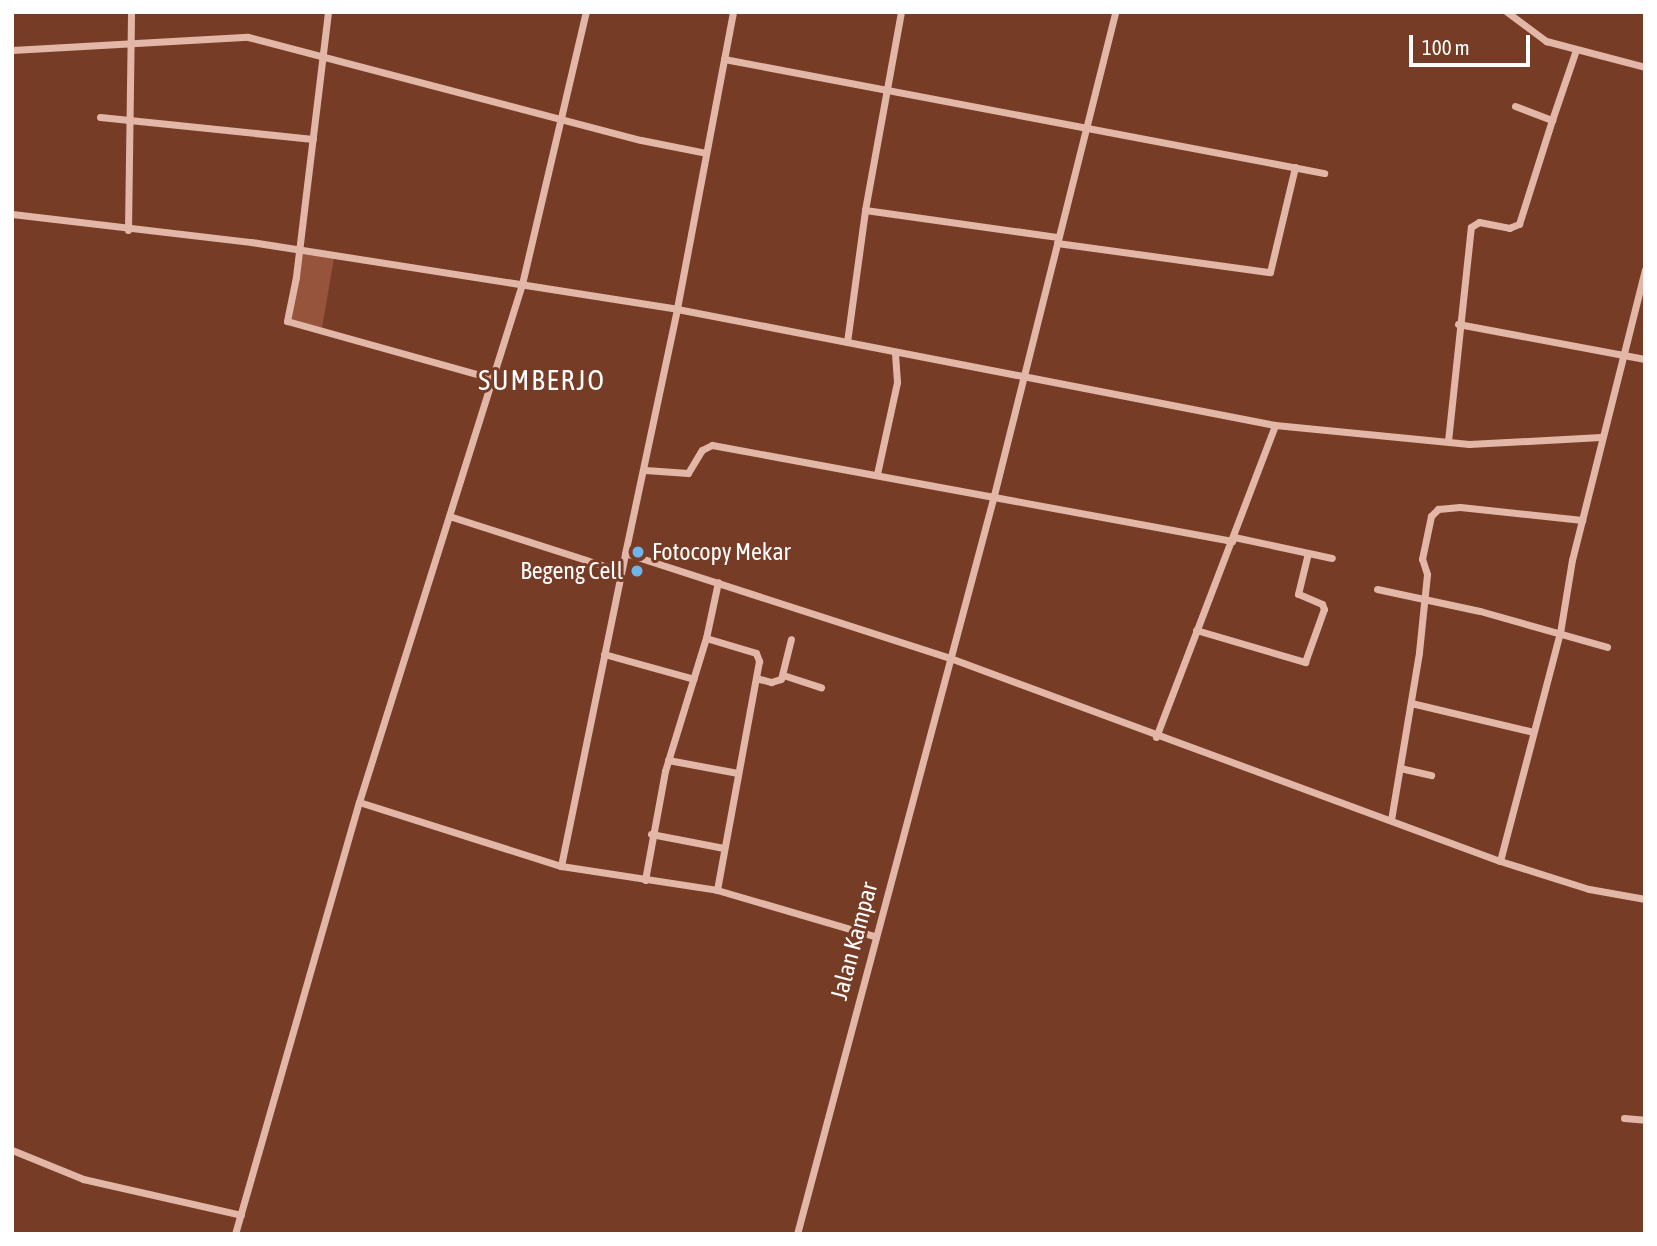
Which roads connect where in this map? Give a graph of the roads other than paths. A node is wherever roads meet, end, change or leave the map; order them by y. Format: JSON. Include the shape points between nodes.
{"nodes":[{"id":1,"x":131,"y":12,"type":"edge"},
{"id":2,"x":328,"y":12,"type":"edge"},
{"id":3,"x":586,"y":12,"type":"edge"},
{"id":4,"x":733,"y":12,"type":"edge"},
{"id":5,"x":901,"y":12,"type":"edge"},
{"id":6,"x":1115,"y":12,"type":"edge"},
{"id":7,"x":1507,"y":12,"type":"edge"},
{"id":8,"x":130,"y":43,"type":"junction"},
{"id":9,"x":12,"y":50,"type":"edge"},
{"id":10,"x":1576,"y":50,"type":"junction"},
{"id":11,"x":322,"y":58,"type":"junction"},
{"id":12,"x":724,"y":59,"type":"junction"},
{"id":13,"x":1645,"y":67,"type":"edge"},
{"id":14,"x":889,"y":90,"type":"junction"},
{"id":15,"x":1515,"y":106,"type":"dead end"},
{"id":16,"x":563,"y":116,"type":"junction"},
{"id":17,"x":100,"y":117,"type":"dead end"},
{"id":18,"x":129,"y":120,"type":"junction"},
{"id":19,"x":1552,"y":120,"type":"junction"},
{"id":20,"x":1084,"y":128,"type":"junction"},
{"id":21,"x":313,"y":138,"type":"junction"},
{"id":22,"x":706,"y":153,"type":"junction"},
{"id":23,"x":1295,"y":167,"type":"junction"},
{"id":24,"x":1324,"y":173,"type":"dead end"},
{"id":25,"x":865,"y":210,"type":"junction"},
{"id":26,"x":12,"y":214,"type":"edge"},
{"id":27,"x":128,"y":230,"type":"junction"},
{"id":28,"x":1058,"y":240,"type":"junction"},
{"id":29,"x":298,"y":251,"type":"junction"},
{"id":30,"x":1645,"y":269,"type":"edge"},
{"id":31,"x":522,"y":284,"type":"junction"},
{"id":32,"x":677,"y":309,"type":"junction"},
{"id":33,"x":1458,"y":324,"type":"junction"},
{"id":34,"x":847,"y":342,"type":"junction"},
{"id":35,"x":895,"y":352,"type":"junction"},
{"id":36,"x":1624,"y":353,"type":"junction"},
{"id":37,"x":1645,"y":359,"type":"edge"},
{"id":38,"x":1024,"y":377,"type":"junction"},
{"id":39,"x":491,"y":378,"type":"junction"},
{"id":40,"x":1275,"y":425,"type":"junction"},
{"id":41,"x":1601,"y":438,"type":"junction"},
{"id":42,"x":1448,"y":441,"type":"junction"},
{"id":43,"x":645,"y":470,"type":"junction"},
{"id":44,"x":877,"y":474,"type":"junction"},
{"id":45,"x":994,"y":495,"type":"junction"},
{"id":46,"x":449,"y":516,"type":"junction"},
{"id":47,"x":1582,"y":520,"type":"junction"},
{"id":48,"x":1230,"y":539,"type":"junction"},
{"id":49,"x":625,"y":553,"type":"junction"},
{"id":50,"x":1308,"y":553,"type":"junction"},
{"id":51,"x":1332,"y":558,"type":"dead end"},
{"id":52,"x":620,"y":570,"type":"junction"},
{"id":53,"x":718,"y":582,"type":"junction"},
{"id":54,"x":1377,"y":589,"type":"dead end"},
{"id":55,"x":1423,"y":601,"type":"junction"},
{"id":56,"x":1196,"y":630,"type":"junction"},
{"id":57,"x":1560,"y":633,"type":"junction"},
{"id":58,"x":706,"y":638,"type":"junction"},
{"id":59,"x":791,"y":639,"type":"dead end"},
{"id":60,"x":1607,"y":647,"type":"dead end"},
{"id":61,"x":604,"y":654,"type":"junction"},
{"id":62,"x":950,"y":659,"type":"junction"},
{"id":63,"x":783,"y":675,"type":"junction"},
{"id":64,"x":756,"y":678,"type":"junction"},
{"id":65,"x":694,"y":679,"type":"junction"},
{"id":66,"x":821,"y":687,"type":"dead end"},
{"id":67,"x":1411,"y":703,"type":"junction"},
{"id":68,"x":1534,"y":732,"type":"junction"},
{"id":69,"x":1156,"y":737,"type":"junction"},
{"id":70,"x":668,"y":760,"type":"junction"},
{"id":71,"x":1400,"y":768,"type":"junction"},
{"id":72,"x":738,"y":773,"type":"junction"},
{"id":73,"x":1431,"y":775,"type":"dead end"},
{"id":74,"x":359,"y":802,"type":"junction"},
{"id":75,"x":1391,"y":820,"type":"junction"},
{"id":76,"x":651,"y":834,"type":"junction"},
{"id":77,"x":724,"y":848,"type":"junction"},
{"id":78,"x":1500,"y":861,"type":"junction"},
{"id":79,"x":561,"y":866,"type":"junction"},
{"id":80,"x":645,"y":880,"type":"junction"},
{"id":81,"x":717,"y":890,"type":"junction"},
{"id":82,"x":1645,"y":899,"type":"edge"},
{"id":83,"x":874,"y":936,"type":"junction"},
{"id":84,"x":1624,"y":1118,"type":"dead end"},
{"id":85,"x":1645,"y":1119,"type":"edge"},
{"id":86,"x":12,"y":1150,"type":"edge"},
{"id":87,"x":241,"y":1215,"type":"junction"},
{"id":88,"x":235,"y":1234,"type":"edge"},
{"id":89,"x":797,"y":1234,"type":"edge"}],
"edges":[{"from":1,"to":8,"type":"street"},
{"from":2,"to":11,"type":"street"},
{"from":3,"to":16,"type":"street"},
{"from":4,"to":12,"type":"street"},
{"from":5,"to":14,"type":"street"},
{"from":6,"to":20,"type":"street","name":"Jalan Kampar"},
{"from":7,"to":10,"type":"street","via":[[1537,37]]},
{"from":8,"to":9,"type":"street"},
{"from":8,"to":11,"type":"street","via":[[208,36],[267,40]]},
{"from":8,"to":18,"type":"street"},
{"from":10,"to":13,"type":"street"},
{"from":10,"to":19,"type":"street"},
{"from":11,"to":16,"type":"street"},
{"from":11,"to":21,"type":"street"},
{"from":12,"to":14,"type":"street"},
{"from":12,"to":22,"type":"street"},
{"from":14,"to":20,"type":"street"},
{"from":14,"to":25,"type":"street"},
{"from":15,"to":19,"type":"street"},
{"from":16,"to":22,"type":"street","via":[[641,140]]},
{"from":16,"to":31,"type":"street"},
{"from":17,"to":18,"type":"street"},
{"from":18,"to":21,"type":"street"},
{"from":18,"to":27,"type":"street"},
{"from":19,"to":33,"type":"street","via":[[1519,224],[1509,228],[1472,224]]},
{"from":20,"to":23,"type":"street"},
{"from":20,"to":28,"type":"street","name":"Jalan Kampar"},
{"from":21,"to":29,"type":"street"},
{"from":22,"to":32,"type":"street"},
{"from":23,"to":24,"type":"street"},
{"from":23,"to":28,"type":"street","via":[[1270,272]]},
{"from":25,"to":28,"type":"street"},
{"from":25,"to":34,"type":"street"},
{"from":26,"to":27,"type":"street"},
{"from":27,"to":29,"type":"street"},
{"from":28,"to":38,"type":"street","name":"Jalan Kampar"},
{"from":29,"to":31,"type":"street"},
{"from":29,"to":39,"type":"street","via":[[287,321]]},
{"from":30,"to":36,"type":"street"},
{"from":31,"to":32,"type":"street"},
{"from":31,"to":39,"type":"street"},
{"from":32,"to":34,"type":"street"},
{"from":32,"to":43,"type":"street"},
{"from":33,"to":36,"type":"street"},
{"from":33,"to":42,"type":"street"},
{"from":34,"to":35,"type":"street"},
{"from":35,"to":38,"type":"street"},
{"from":35,"to":44,"type":"street","via":[[897,382]]},
{"from":36,"to":37,"type":"street"},
{"from":36,"to":41,"type":"street"},
{"from":38,"to":40,"type":"street"},
{"from":38,"to":45,"type":"street","name":"Jalan Kampar"},
{"from":39,"to":46,"type":"street"},
{"from":40,"to":42,"type":"street"},
{"from":40,"to":48,"type":"street"},
{"from":41,"to":42,"type":"street","via":[[1521,444]]},
{"from":41,"to":47,"type":"street"},
{"from":43,"to":44,"type":"street","via":[[688,473],[702,450],[712,445]]},
{"from":43,"to":49,"type":"street"},
{"from":44,"to":45,"type":"street"},
{"from":45,"to":48,"type":"street"},
{"from":45,"to":62,"type":"street","name":"Jalan Kampar"},
{"from":46,"to":52,"type":"street"},
{"from":46,"to":74,"type":"street"},
{"from":47,"to":55,"type":"street","via":[[1545,513],[1438,509],[1428,527],[1422,559],[1427,574]]},
{"from":47,"to":57,"type":"street"},
{"from":48,"to":50,"type":"street"},
{"from":48,"to":56,"type":"street"},
{"from":49,"to":52,"type":"street"},
{"from":49,"to":53,"type":"street"},
{"from":50,"to":51,"type":"street"},
{"from":50,"to":56,"type":"street","via":[[1298,594],[1324,609],[1305,663]]},
{"from":52,"to":61,"type":"street"},
{"from":53,"to":58,"type":"street"},
{"from":53,"to":62,"type":"street"},
{"from":54,"to":55,"type":"street"},
{"from":55,"to":57,"type":"street"},
{"from":55,"to":67,"type":"street"},
{"from":56,"to":69,"type":"street"},
{"from":57,"to":60,"type":"street"},
{"from":57,"to":68,"type":"street"},
{"from":58,"to":64,"type":"street","via":[[757,653]]},
{"from":58,"to":65,"type":"street"},
{"from":59,"to":63,"type":"street"},
{"from":61,"to":65,"type":"street"},
{"from":61,"to":79,"type":"street"},
{"from":62,"to":69,"type":"street"},
{"from":62,"to":83,"type":"street","name":"Jalan Kampar"},
{"from":63,"to":64,"type":"street","via":[[771,682]]},
{"from":63,"to":66,"type":"street"},
{"from":64,"to":72,"type":"street"},
{"from":65,"to":70,"type":"street"},
{"from":67,"to":68,"type":"street"},
{"from":67,"to":71,"type":"street"},
{"from":68,"to":78,"type":"street"},
{"from":69,"to":75,"type":"street"},
{"from":70,"to":72,"type":"street"},
{"from":70,"to":76,"type":"street"},
{"from":71,"to":73,"type":"street"},
{"from":71,"to":75,"type":"street"},
{"from":72,"to":77,"type":"street"},
{"from":74,"to":79,"type":"street"},
{"from":74,"to":87,"type":"street"},
{"from":75,"to":78,"type":"street"},
{"from":76,"to":77,"type":"street"},
{"from":76,"to":80,"type":"street"},
{"from":77,"to":81,"type":"street"},
{"from":78,"to":82,"type":"street","via":[[1589,889]]},
{"from":79,"to":80,"type":"street"},
{"from":80,"to":81,"type":"street"},
{"from":81,"to":83,"type":"street"},
{"from":83,"to":89,"type":"street","name":"Jalan Kampar"},
{"from":84,"to":85,"type":"street"},
{"from":86,"to":87,"type":"street","via":[[83,1179]]},
{"from":87,"to":88,"type":"street"}]}
